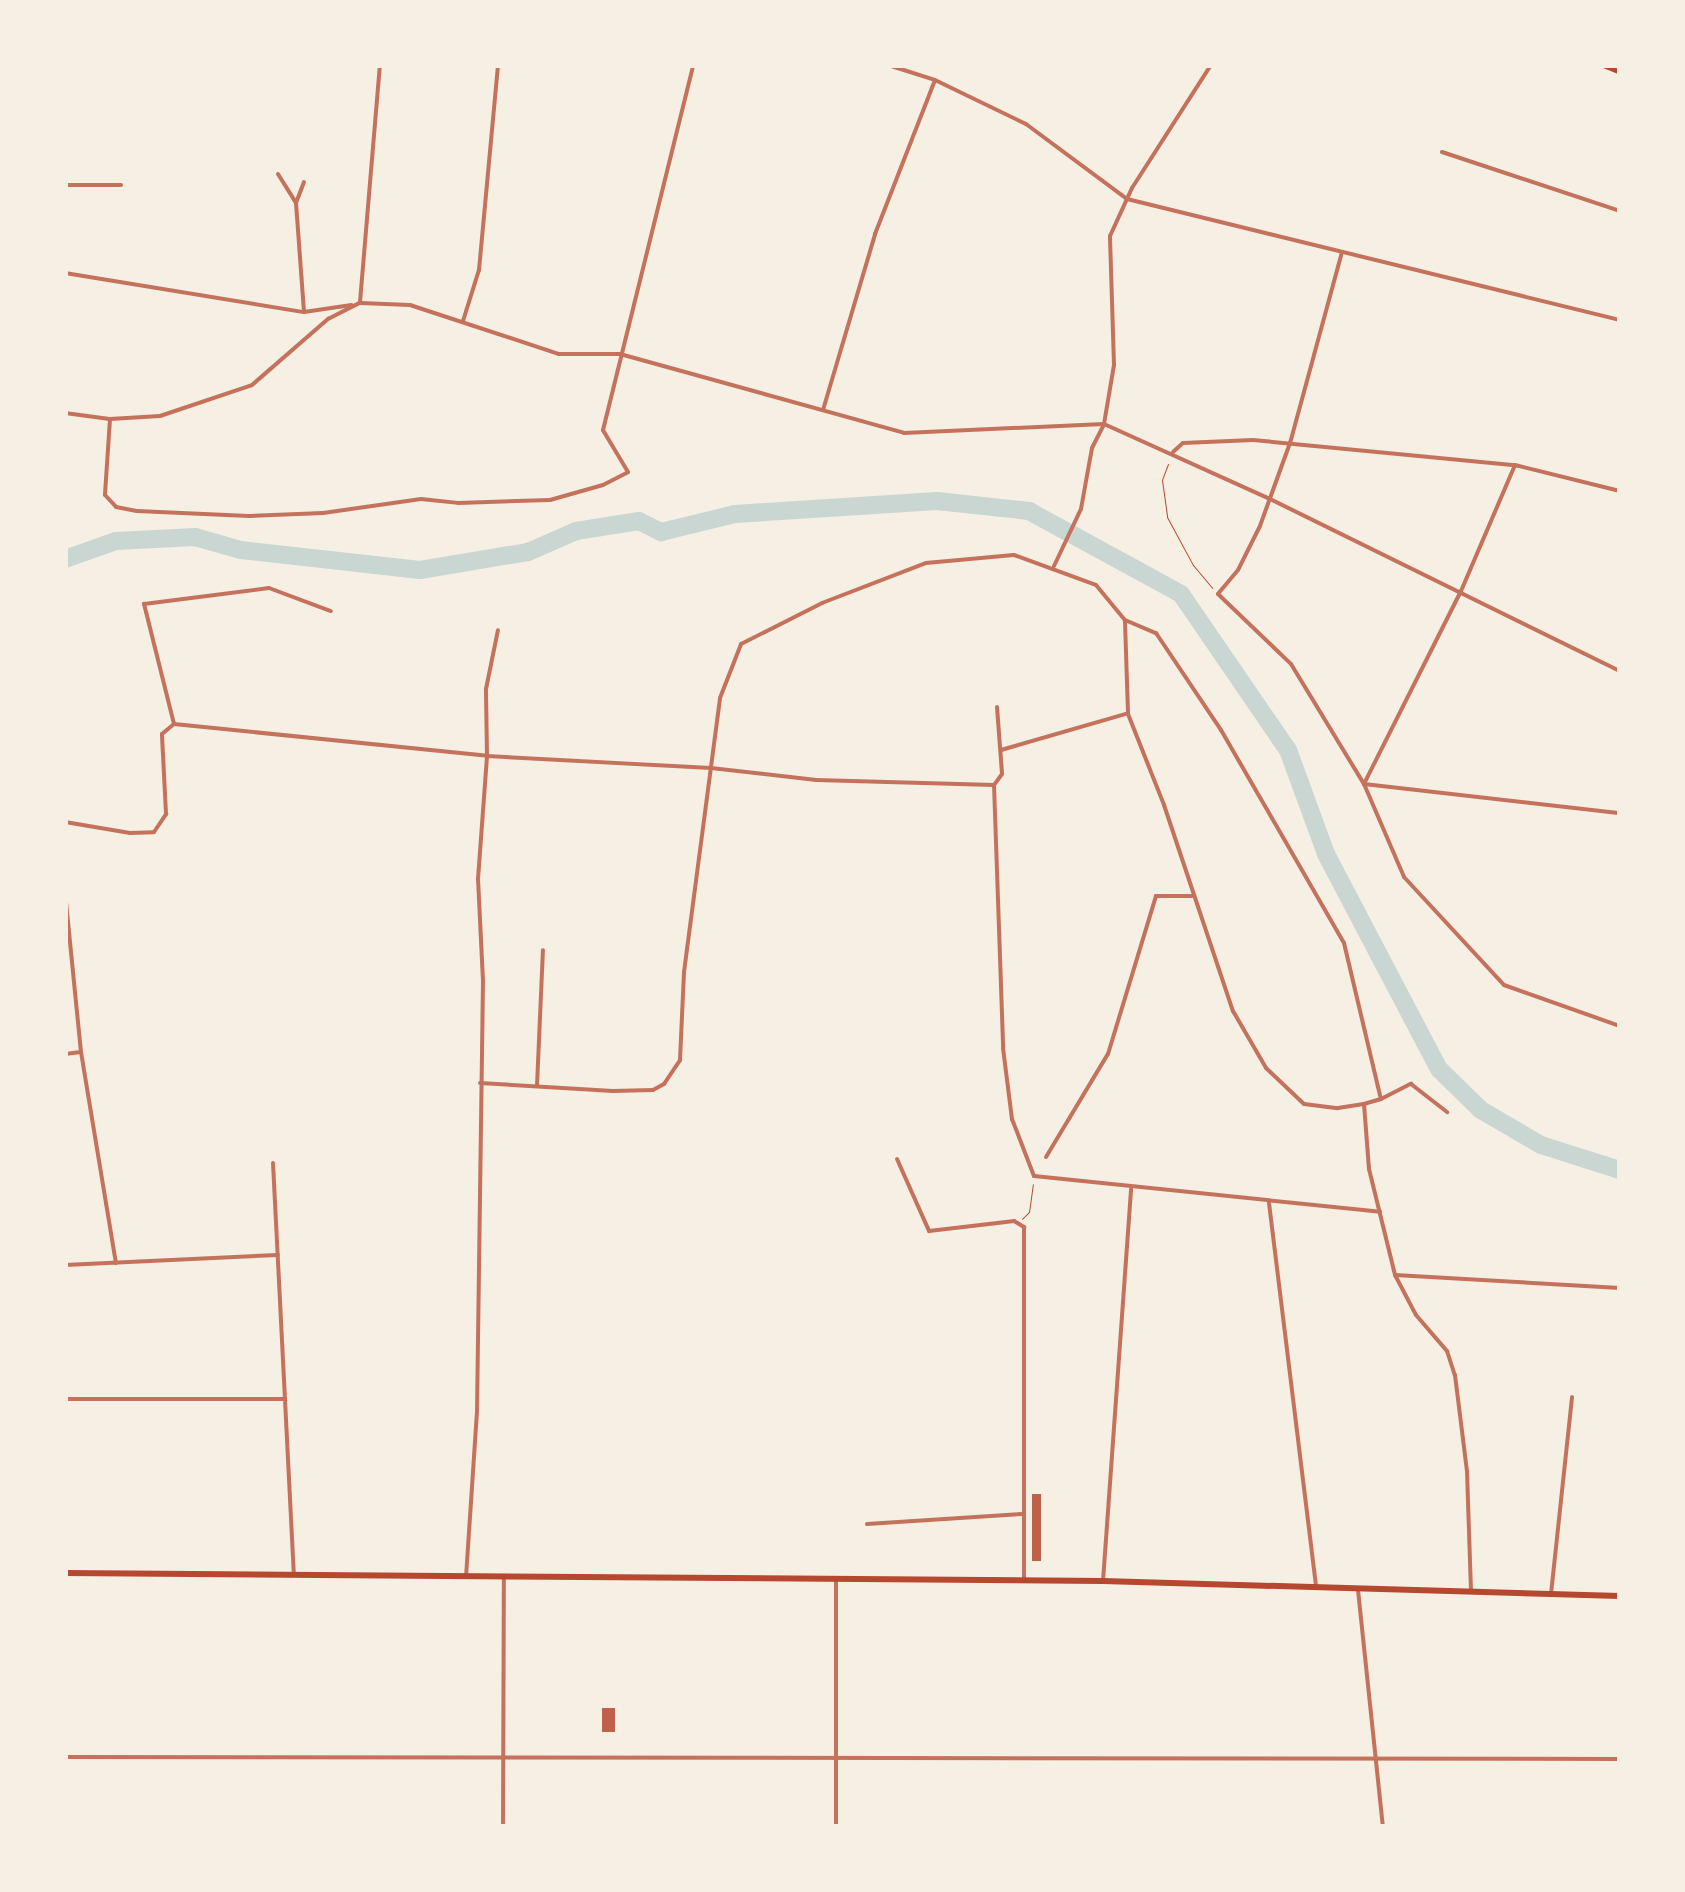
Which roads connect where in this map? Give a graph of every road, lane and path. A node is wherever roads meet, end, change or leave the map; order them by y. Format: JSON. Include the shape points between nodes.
{"nodes":[{"id":1,"x":380,"y":65,"type":"edge"},
{"id":2,"x":498,"y":65,"type":"edge"},
{"id":3,"x":693,"y":65,"type":"edge"},
{"id":4,"x":888,"y":65,"type":"edge"},
{"id":5,"x":1212,"y":65,"type":"edge"},
{"id":6,"x":1603,"y":65,"type":"edge"},
{"id":7,"x":1620,"y":72,"type":"edge"},
{"id":8,"x":935,"y":80,"type":"junction"},
{"id":9,"x":1442,"y":152,"type":"dead end"},
{"id":10,"x":278,"y":174,"type":"dead end"},
{"id":11,"x":304,"y":182,"type":"dead end"},
{"id":12,"x":65,"y":185,"type":"edge"},
{"id":13,"x":121,"y":185,"type":"dead end"},
{"id":14,"x":1128,"y":198,"type":"junction"},
{"id":15,"x":296,"y":203,"type":"junction"},
{"id":16,"x":1620,"y":211,"type":"edge"},
{"id":17,"x":1342,"y":252,"type":"junction"},
{"id":18,"x":65,"y":273,"type":"edge"},
{"id":19,"x":360,"y":304,"type":"junction"},
{"id":20,"x":304,"y":312,"type":"junction"},
{"id":21,"x":463,"y":320,"type":"junction"},
{"id":22,"x":1620,"y":320,"type":"edge"},
{"id":23,"x":620,"y":354,"type":"junction"},
{"id":24,"x":823,"y":410,"type":"junction"},
{"id":25,"x":65,"y":413,"type":"edge"},
{"id":26,"x":110,"y":419,"type":"junction"},
{"id":27,"x":1104,"y":424,"type":"junction"},
{"id":28,"x":1290,"y":444,"type":"junction"},
{"id":29,"x":1171,"y":454,"type":"junction"},
{"id":30,"x":1515,"y":465,"type":"junction"},
{"id":31,"x":1620,"y":491,"type":"edge"},
{"id":32,"x":1268,"y":498,"type":"junction"},
{"id":33,"x":1054,"y":567,"type":"junction"},
{"id":34,"x":1461,"y":591,"type":"junction"},
{"id":35,"x":1218,"y":594,"type":"junction"},
{"id":36,"x":331,"y":610,"type":"dead end"},
{"id":37,"x":1125,"y":620,"type":"junction"},
{"id":38,"x":498,"y":630,"type":"dead end"},
{"id":39,"x":1620,"y":671,"type":"edge"},
{"id":40,"x":997,"y":707,"type":"dead end"},
{"id":41,"x":1128,"y":714,"type":"junction"},
{"id":42,"x":174,"y":724,"type":"junction"},
{"id":43,"x":1001,"y":750,"type":"junction"},
{"id":44,"x":487,"y":756,"type":"junction"},
{"id":45,"x":712,"y":768,"type":"junction"},
{"id":46,"x":1364,"y":784,"type":"junction"},
{"id":47,"x":994,"y":785,"type":"junction"},
{"id":48,"x":1620,"y":813,"type":"edge"},
{"id":49,"x":65,"y":822,"type":"edge"},
{"id":50,"x":65,"y":892,"type":"edge"},
{"id":51,"x":1192,"y":896,"type":"junction"},
{"id":52,"x":67,"y":929,"type":"edge"},
{"id":53,"x":543,"y":950,"type":"dead end"},
{"id":54,"x":1620,"y":1026,"type":"edge"},
{"id":55,"x":81,"y":1052,"type":"junction"},
{"id":56,"x":65,"y":1054,"type":"edge"},
{"id":57,"x":480,"y":1084,"type":"junction"},
{"id":58,"x":538,"y":1086,"type":"junction"},
{"id":59,"x":1380,"y":1100,"type":"junction"},
{"id":60,"x":1364,"y":1104,"type":"junction"},
{"id":61,"x":1446,"y":1112,"type":"dead end"},
{"id":62,"x":1046,"y":1157,"type":"dead end"},
{"id":63,"x":897,"y":1159,"type":"dead end"},
{"id":64,"x":274,"y":1163,"type":"dead end"},
{"id":65,"x":1034,"y":1176,"type":"junction"},
{"id":66,"x":1130,"y":1188,"type":"junction"},
{"id":67,"x":1270,"y":1203,"type":"junction"},
{"id":68,"x":1380,"y":1212,"type":"junction"},
{"id":69,"x":1020,"y":1222,"type":"junction"},
{"id":70,"x":278,"y":1256,"type":"junction"},
{"id":71,"x":116,"y":1262,"type":"junction"},
{"id":72,"x":65,"y":1265,"type":"edge"},
{"id":73,"x":1395,"y":1275,"type":"junction"},
{"id":74,"x":1620,"y":1288,"type":"edge"},
{"id":75,"x":1572,"y":1397,"type":"dead end"},
{"id":76,"x":65,"y":1399,"type":"edge"},
{"id":77,"x":286,"y":1399,"type":"junction"},
{"id":78,"x":1024,"y":1514,"type":"junction"},
{"id":79,"x":867,"y":1524,"type":"dead end"},
{"id":80,"x":65,"y":1573,"type":"edge"},
{"id":81,"x":294,"y":1574,"type":"junction"},
{"id":82,"x":466,"y":1576,"type":"junction"},
{"id":83,"x":504,"y":1577,"type":"junction"},
{"id":84,"x":836,"y":1579,"type":"junction"},
{"id":85,"x":1024,"y":1581,"type":"junction"},
{"id":86,"x":1103,"y":1581,"type":"junction"},
{"id":87,"x":1316,"y":1585,"type":"junction"},
{"id":88,"x":1357,"y":1586,"type":"junction"},
{"id":89,"x":1471,"y":1590,"type":"junction"},
{"id":90,"x":1551,"y":1594,"type":"junction"},
{"id":91,"x":1620,"y":1596,"type":"edge"},
{"id":92,"x":838,"y":1755,"type":"junction"},
{"id":93,"x":65,"y":1757,"type":"edge"},
{"id":94,"x":504,"y":1757,"type":"junction"},
{"id":95,"x":1378,"y":1758,"type":"junction"},
{"id":96,"x":1620,"y":1758,"type":"edge"},
{"id":97,"x":503,"y":1827,"type":"edge"},
{"id":98,"x":836,"y":1827,"type":"edge"},
{"id":99,"x":1383,"y":1827,"type":"edge"}],
"edges":[{"from":1,"to":19,"type":"street"},
{"from":2,"to":21,"type":"street","via":[[479,270]]},
{"from":3,"to":23,"type":"street"},
{"from":4,"to":8,"type":"street"},
{"from":5,"to":14,"type":"street"},
{"from":6,"to":7,"type":"main road"},
{"from":8,"to":14,"type":"street","via":[[1026,124]]},
{"from":8,"to":24,"type":"street","via":[[875,234]]},
{"from":9,"to":16,"type":"street"},
{"from":10,"to":15,"type":"street"},
{"from":11,"to":15,"type":"street"},
{"from":12,"to":13,"type":"street"},
{"from":14,"to":17,"type":"street"},
{"from":14,"to":27,"type":"street","via":[[1110,236],[1114,365]]},
{"from":15,"to":20,"type":"street"},
{"from":17,"to":22,"type":"street"},
{"from":17,"to":28,"type":"street"},
{"from":18,"to":20,"type":"street"},
{"from":19,"to":20,"type":"street"},
{"from":19,"to":21,"type":"street","via":[[410,305]]},
{"from":19,"to":26,"type":"street","via":[[328,319],[252,386],[160,416]]},
{"from":21,"to":23,"type":"street","via":[[559,354]]},
{"from":23,"to":24,"type":"street"},
{"from":23,"to":26,"type":"street","via":[[603,430],[628,472],[550,500],[421,499],[268,516],[137,511],[116,507],[105,495]]},
{"from":24,"to":27,"type":"street","via":[[904,433]]},
{"from":25,"to":26,"type":"street"},
{"from":27,"to":29,"type":"street"},
{"from":27,"to":33,"type":"street","via":[[1092,448],[1081,508]]},
{"from":28,"to":29,"type":"street","via":[[1182,443]]},
{"from":28,"to":30,"type":"street"},
{"from":28,"to":32,"type":"street"},
{"from":29,"to":32,"type":"street"},
{"from":29,"to":35,"type":"path","via":[[1162,480],[1168,516],[1193,565]]},
{"from":30,"to":31,"type":"street"},
{"from":30,"to":34,"type":"street"},
{"from":32,"to":34,"type":"street"},
{"from":32,"to":35,"type":"street","via":[[1251,550]]},
{"from":33,"to":37,"type":"street","via":[[1096,585]]},
{"from":33,"to":45,"type":"street","via":[[1014,555],[926,563],[822,603],[741,644],[720,698]]},
{"from":34,"to":39,"type":"street"},
{"from":34,"to":46,"type":"street"},
{"from":35,"to":46,"type":"street","via":[[1292,664]]},
{"from":36,"to":42,"type":"street","via":[[268,588],[144,604]]},
{"from":37,"to":41,"type":"street"},
{"from":37,"to":59,"type":"street","via":[[1156,633],[1222,730],[1344,942]]},
{"from":38,"to":44,"type":"street","via":[[486,689]]},
{"from":40,"to":43,"type":"street"},
{"from":41,"to":43,"type":"street"},
{"from":41,"to":51,"type":"street"},
{"from":42,"to":44,"type":"street"},
{"from":42,"to":49,"type":"street","via":[[162,734],[166,814],[154,832]]},
{"from":43,"to":47,"type":"street","via":[[1002,774]]},
{"from":44,"to":45,"type":"street"},
{"from":44,"to":57,"type":"street","via":[[478,878]]},
{"from":45,"to":47,"type":"street","via":[[816,780]]},
{"from":45,"to":58,"type":"street","via":[[676,1069],[653,1090]]},
{"from":46,"to":48,"type":"street"},
{"from":46,"to":54,"type":"street","via":[[1404,877],[1504,985]]},
{"from":47,"to":65,"type":"street","via":[[1003,1048],[1012,1119]]},
{"from":50,"to":52,"type":"street"},
{"from":51,"to":60,"type":"street","via":[[1232,1011],[1266,1068],[1304,1104]]},
{"from":51,"to":62,"type":"street","via":[[1156,896],[1108,1054]]},
{"from":52,"to":55,"type":"street"},
{"from":53,"to":58,"type":"street"},
{"from":55,"to":56,"type":"street"},
{"from":55,"to":71,"type":"street"},
{"from":57,"to":58,"type":"street"},
{"from":57,"to":82,"type":"street","via":[[477,1410]]},
{"from":59,"to":60,"type":"street"},
{"from":59,"to":61,"type":"street","via":[[1411,1084]]},
{"from":60,"to":68,"type":"street"},
{"from":63,"to":69,"type":"street","via":[[929,1231]]},
{"from":64,"to":70,"type":"street"},
{"from":65,"to":66,"type":"street"},
{"from":65,"to":69,"type":"path","via":[[1030,1212]]},
{"from":66,"to":67,"type":"street"},
{"from":66,"to":86,"type":"street"},
{"from":67,"to":68,"type":"street"},
{"from":67,"to":87,"type":"street"},
{"from":68,"to":73,"type":"street"},
{"from":69,"to":78,"type":"street","via":[[1027,1240]]},
{"from":70,"to":71,"type":"street"},
{"from":70,"to":77,"type":"street"},
{"from":71,"to":72,"type":"street"},
{"from":73,"to":74,"type":"street"},
{"from":73,"to":89,"type":"street","via":[[1455,1375]]},
{"from":75,"to":90,"type":"street"},
{"from":76,"to":77,"type":"street"},
{"from":77,"to":81,"type":"street"},
{"from":78,"to":79,"type":"street"},
{"from":78,"to":85,"type":"street"},
{"from":80,"to":81,"type":"highway"},
{"from":81,"to":82,"type":"highway"},
{"from":82,"to":83,"type":"highway"},
{"from":83,"to":84,"type":"highway"},
{"from":83,"to":94,"type":"street"},
{"from":84,"to":85,"type":"highway"},
{"from":84,"to":92,"type":"street"},
{"from":85,"to":86,"type":"highway"},
{"from":86,"to":87,"type":"highway"},
{"from":87,"to":88,"type":"highway"},
{"from":88,"to":89,"type":"highway"},
{"from":88,"to":95,"type":"street"},
{"from":89,"to":90,"type":"highway"},
{"from":90,"to":91,"type":"highway"},
{"from":92,"to":94,"type":"street"},
{"from":92,"to":95,"type":"street"},
{"from":92,"to":98,"type":"street"},
{"from":93,"to":94,"type":"street"},
{"from":94,"to":97,"type":"street"},
{"from":95,"to":96,"type":"street"},
{"from":95,"to":99,"type":"street"}]}
